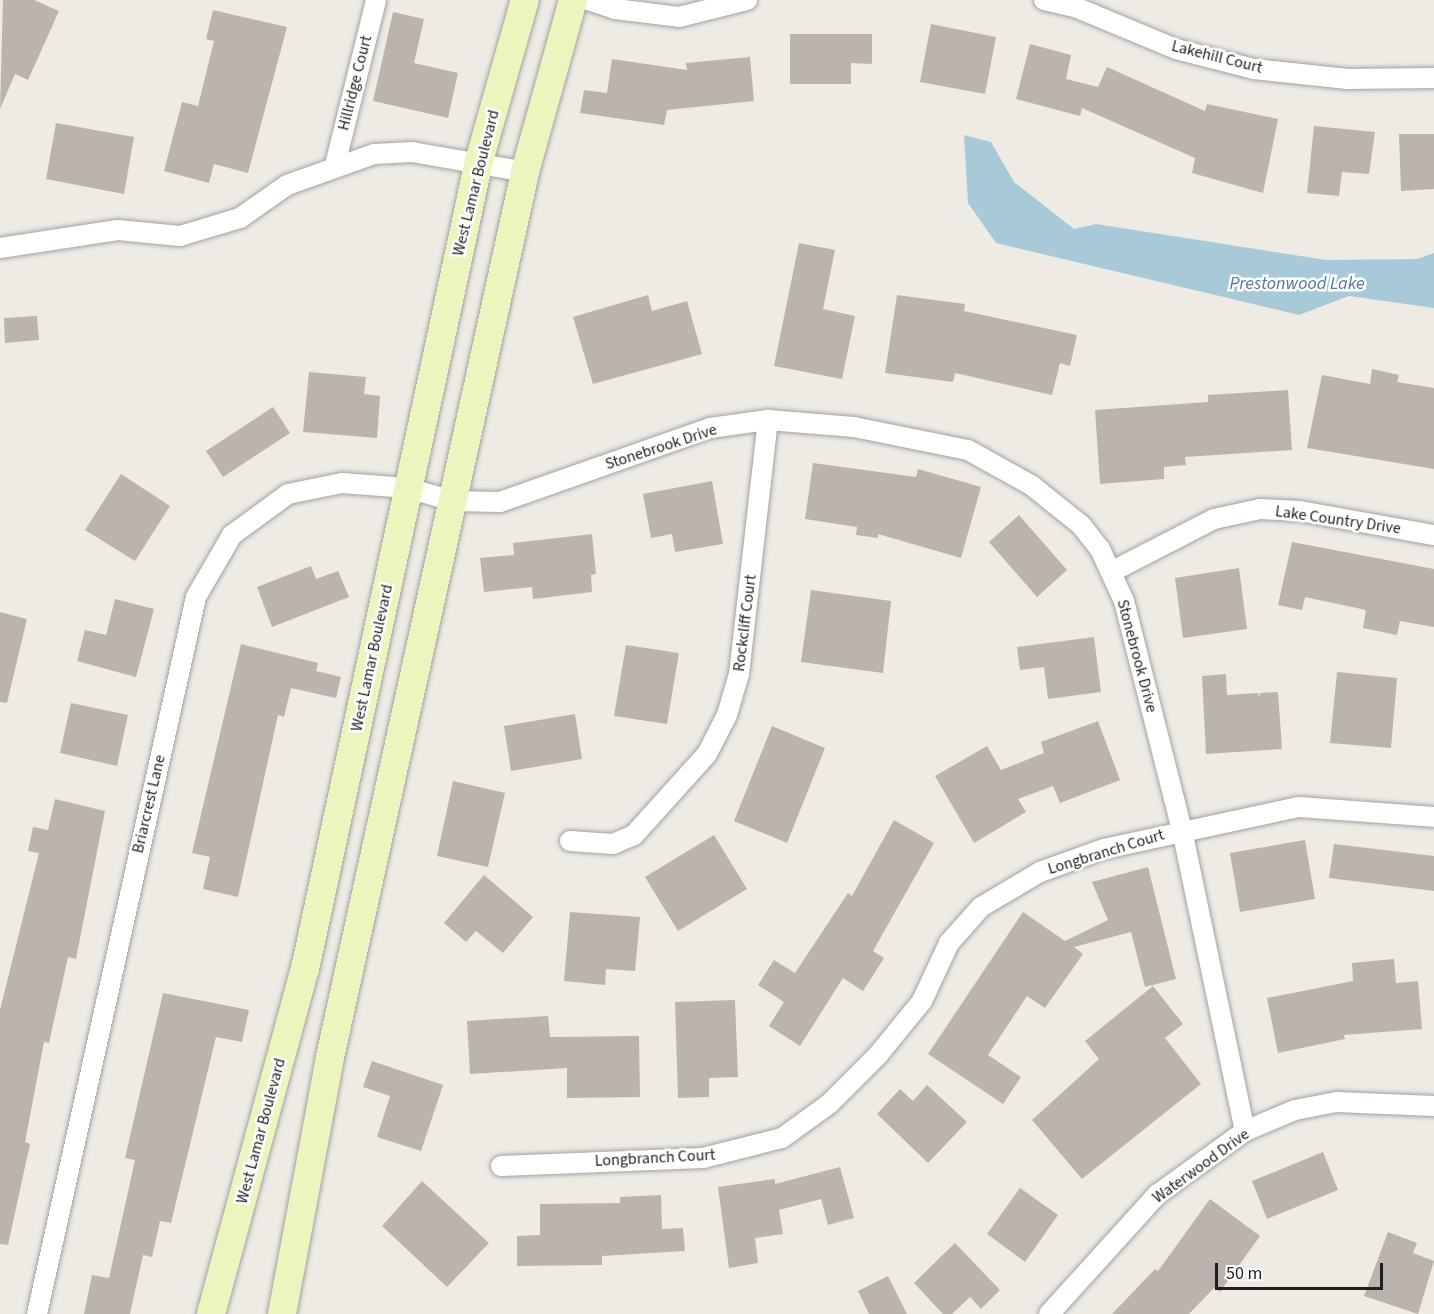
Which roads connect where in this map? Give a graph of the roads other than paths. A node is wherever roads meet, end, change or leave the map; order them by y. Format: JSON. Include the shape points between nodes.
{"nodes":[{"id":1,"x":376,"y":0,"type":"edge"},
{"id":2,"x":525,"y":0,"type":"edge"},
{"id":3,"x":573,"y":0,"type":"edge"},
{"id":4,"x":588,"y":0,"type":"edge"},
{"id":5,"x":747,"y":0,"type":"edge"},
{"id":6,"x":1044,"y":0,"type":"edge"},
{"id":7,"x":1434,"y":78,"type":"edge"},
{"id":8,"x":478,"y":161,"type":"junction"},
{"id":9,"x":335,"y":165,"type":"junction"},
{"id":10,"x":525,"y":172,"type":"junction"},
{"id":11,"x":0,"y":248,"type":"edge"},
{"id":12,"x":768,"y":420,"type":"junction"},
{"id":13,"x":408,"y":488,"type":"junction"},
{"id":14,"x":453,"y":501,"type":"junction"},
{"id":15,"x":1434,"y":535,"type":"edge"},
{"id":16,"x":1111,"y":572,"type":"junction"},
{"id":17,"x":1434,"y":817,"type":"edge"},
{"id":18,"x":1182,"y":830,"type":"junction"},
{"id":19,"x":570,"y":841,"type":"dead end"},
{"id":20,"x":1434,"y":1106,"type":"edge"},
{"id":21,"x":1245,"y":1131,"type":"junction"},
{"id":22,"x":501,"y":1166,"type":"dead end"},
{"id":23,"x":37,"y":1314,"type":"edge"},
{"id":24,"x":211,"y":1314,"type":"edge"},
{"id":25,"x":282,"y":1314,"type":"edge"},
{"id":26,"x":1049,"y":1314,"type":"edge"}],
"edges":[{"from":1,"to":9,"type":"street","name":"Hillridge Court"},
{"from":2,"to":8,"type":"main road","name":"West Lamar Boulevard"},
{"from":3,"to":10,"type":"main road"},
{"from":4,"to":5,"type":"street","via":[[615,9],[679,17]]},
{"from":6,"to":7,"type":"street","name":"Lakehill Court","via":[[1076,7],[1176,49],[1254,69],[1347,79]]},
{"from":8,"to":9,"type":"street","via":[[412,152],[374,154]]},
{"from":8,"to":10,"type":"street"},
{"from":8,"to":13,"type":"main road","name":"West Lamar Boulevard"},
{"from":9,"to":11,"type":"street","via":[[287,185],[240,218],[180,236],[118,230]]},
{"from":10,"to":14,"type":"main road"},
{"from":12,"to":14,"type":"street","name":"Stonebrook Drive","via":[[710,428],[500,502]]},
{"from":12,"to":16,"type":"street","name":"Stonebrook Drive","via":[[854,427],[968,450],[1031,485],[1081,525]]},
{"from":12,"to":19,"type":"street","name":"Rockcliff Court","via":[[740,674],[727,715],[707,754],[634,835],[613,844]]},
{"from":13,"to":14,"type":"street","name":"Briarcrest Lane"},
{"from":13,"to":23,"type":"street","name":"Briarcrest Lane","via":[[342,483],[288,494],[232,535],[196,597]]},
{"from":13,"to":24,"type":"main road","name":"West Lamar Boulevard","via":[[305,969]]},
{"from":14,"to":25,"type":"main road","via":[[330,1057]]},
{"from":15,"to":16,"type":"street","name":"Lake Country Drive","via":[[1300,511],[1260,509],[1214,519]]},
{"from":16,"to":18,"type":"street","name":"Stonebrook Drive","via":[[1124,601]]},
{"from":17,"to":18,"type":"street","name":"Longbranch Court","via":[[1299,807]]},
{"from":18,"to":21,"type":"street","name":"Stonebrook Drive"},
{"from":18,"to":22,"type":"street","name":"Longbranch Court","via":[[1104,849],[1040,872],[981,907],[949,943],[922,1001],[879,1055],[829,1104],[782,1138],[703,1158]]},
{"from":20,"to":21,"type":"street","name":"Waterwood Drive","via":[[1336,1102],[1295,1110]]},
{"from":21,"to":26,"type":"street","name":"Waterwood Drive","via":[[1158,1194]]}]}
